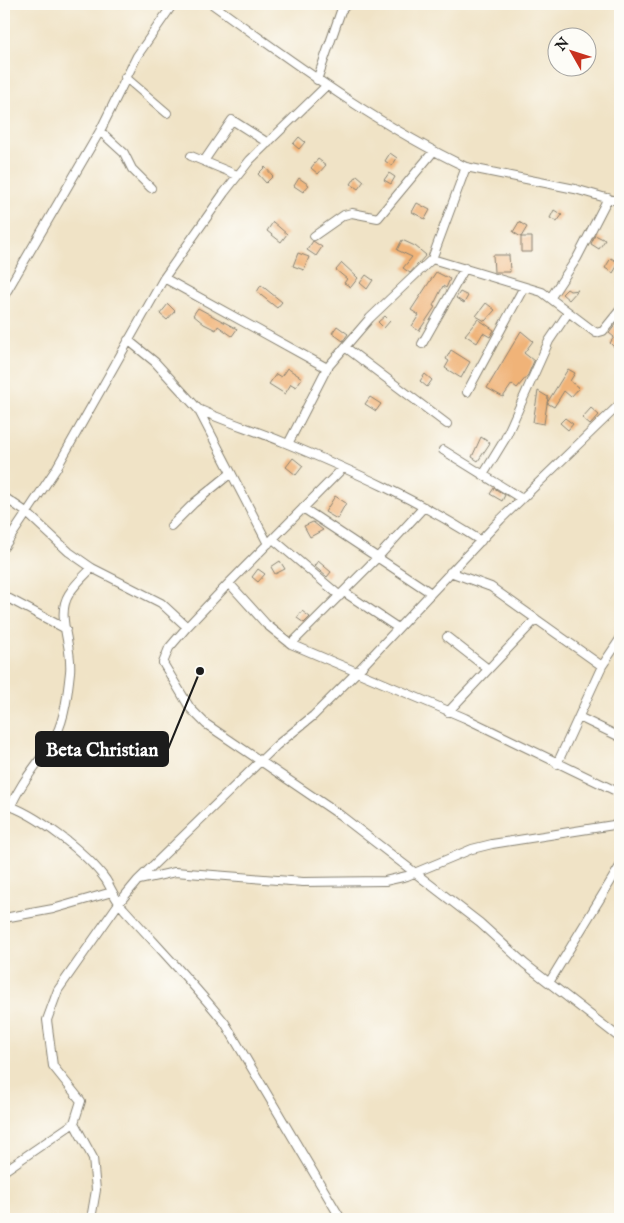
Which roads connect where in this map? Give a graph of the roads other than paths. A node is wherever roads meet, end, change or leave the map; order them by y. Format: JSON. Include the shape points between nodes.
{"nodes":[{"id":1,"x":173,"y":4,"type":"edge"},
{"id":2,"x":212,"y":4,"type":"edge"},
{"id":3,"x":346,"y":4,"type":"edge"},
{"id":4,"x":125,"y":77,"type":"junction"},
{"id":5,"x":318,"y":80,"type":"junction"},
{"id":6,"x":326,"y":86,"type":"junction"},
{"id":7,"x":167,"y":113,"type":"dead end"},
{"id":8,"x":100,"y":131,"type":"junction"},
{"id":9,"x":268,"y":144,"type":"junction"},
{"id":10,"x":433,"y":152,"type":"junction"},
{"id":11,"x":191,"y":156,"type":"dead end"},
{"id":12,"x":204,"y":161,"type":"junction"},
{"id":13,"x":466,"y":167,"type":"junction"},
{"id":14,"x":237,"y":175,"type":"junction"},
{"id":15,"x":151,"y":188,"type":"dead end"},
{"id":16,"x":608,"y":198,"type":"junction"},
{"id":17,"x":620,"y":202,"type":"edge"},
{"id":18,"x":314,"y":236,"type":"dead end"},
{"id":19,"x":432,"y":259,"type":"junction"},
{"id":20,"x":465,"y":268,"type":"junction"},
{"id":21,"x":164,"y":278,"type":"junction"},
{"id":22,"x":524,"y":287,"type":"junction"},
{"id":23,"x":4,"y":296,"type":"edge"},
{"id":24,"x":551,"y":297,"type":"junction"},
{"id":25,"x":620,"y":310,"type":"edge"},
{"id":26,"x":568,"y":313,"type":"junction"},
{"id":27,"x":128,"y":340,"type":"junction"},
{"id":28,"x":422,"y":344,"type":"dead end"},
{"id":29,"x":345,"y":347,"type":"junction"},
{"id":30,"x":327,"y":368,"type":"junction"},
{"id":31,"x":467,"y":392,"type":"dead end"},
{"id":32,"x":620,"y":404,"type":"edge"},
{"id":33,"x":198,"y":409,"type":"junction"},
{"id":34,"x":447,"y":424,"type":"dead end"},
{"id":35,"x":288,"y":444,"type":"junction"},
{"id":36,"x":443,"y":450,"type":"dead end"},
{"id":37,"x":342,"y":469,"type":"junction"},
{"id":38,"x":231,"y":474,"type":"junction"},
{"id":39,"x":483,"y":475,"type":"junction"},
{"id":40,"x":4,"y":497,"type":"edge"},
{"id":41,"x":522,"y":499,"type":"junction"},
{"id":42,"x":424,"y":507,"type":"junction"},
{"id":43,"x":303,"y":508,"type":"junction"},
{"id":44,"x":26,"y":512,"type":"junction"},
{"id":45,"x":171,"y":526,"type":"dead end"},
{"id":46,"x":480,"y":540,"type":"junction"},
{"id":47,"x":270,"y":542,"type":"junction"},
{"id":48,"x":4,"y":547,"type":"edge"},
{"id":49,"x":378,"y":557,"type":"junction"},
{"id":50,"x":92,"y":568,"type":"junction"},
{"id":51,"x":450,"y":572,"type":"junction"},
{"id":52,"x":229,"y":583,"type":"junction"},
{"id":53,"x":431,"y":593,"type":"junction"},
{"id":54,"x":342,"y":594,"type":"junction"},
{"id":55,"x":4,"y":596,"type":"edge"},
{"id":56,"x":536,"y":619,"type":"junction"},
{"id":57,"x":187,"y":627,"type":"junction"},
{"id":58,"x":398,"y":628,"type":"junction"},
{"id":59,"x":66,"y":629,"type":"junction"},
{"id":60,"x":446,"y":637,"type":"dead end"},
{"id":61,"x":620,"y":640,"type":"edge"},
{"id":62,"x":291,"y":644,"type":"junction"},
{"id":63,"x":602,"y":666,"type":"junction"},
{"id":64,"x":488,"y":669,"type":"junction"},
{"id":65,"x":356,"y":673,"type":"junction"},
{"id":66,"x":448,"y":712,"type":"junction"},
{"id":67,"x":579,"y":717,"type":"junction"},
{"id":68,"x":620,"y":737,"type":"edge"},
{"id":69,"x":261,"y":761,"type":"junction"},
{"id":70,"x":557,"y":764,"type":"junction"},
{"id":71,"x":620,"y":793,"type":"edge"},
{"id":72,"x":7,"y":805,"type":"edge"},
{"id":73,"x":620,"y":824,"type":"edge"},
{"id":74,"x":620,"y":866,"type":"edge"},
{"id":75,"x":415,"y":873,"type":"junction"},
{"id":76,"x":138,"y":880,"type":"junction"},
{"id":77,"x":112,"y":892,"type":"junction"},
{"id":78,"x":118,"y":903,"type":"junction"},
{"id":79,"x":4,"y":918,"type":"edge"},
{"id":80,"x":550,"y":981,"type":"junction"},
{"id":81,"x":620,"y":1038,"type":"edge"},
{"id":82,"x":74,"y":1123,"type":"junction"},
{"id":83,"x":4,"y":1171,"type":"edge"},
{"id":84,"x":91,"y":1219,"type":"edge"},
{"id":85,"x":342,"y":1219,"type":"edge"}],
"edges":[{"from":1,"to":4,"type":"street"},
{"from":2,"to":5,"type":"street"},
{"from":3,"to":5,"type":"street"},
{"from":4,"to":7,"type":"street"},
{"from":4,"to":8,"type":"street"},
{"from":5,"to":6,"type":"street"},
{"from":6,"to":9,"type":"street"},
{"from":6,"to":10,"type":"street"},
{"from":8,"to":15,"type":"street","via":[[124,153],[132,169]]},
{"from":8,"to":23,"type":"street"},
{"from":9,"to":12,"type":"street","via":[[232,120]]},
{"from":9,"to":14,"type":"street"},
{"from":10,"to":13,"type":"street"},
{"from":10,"to":18,"type":"street","via":[[378,218],[352,213],[344,215]]},
{"from":11,"to":12,"type":"street"},
{"from":12,"to":14,"type":"street"},
{"from":13,"to":16,"type":"street"},
{"from":13,"to":19,"type":"street"},
{"from":14,"to":21,"type":"street"},
{"from":16,"to":17,"type":"street"},
{"from":16,"to":24,"type":"street","via":[[578,258]]},
{"from":19,"to":20,"type":"street"},
{"from":19,"to":29,"type":"street","via":[[385,302]]},
{"from":20,"to":22,"type":"street"},
{"from":20,"to":28,"type":"street"},
{"from":21,"to":27,"type":"street"},
{"from":21,"to":30,"type":"street"},
{"from":22,"to":24,"type":"street"},
{"from":22,"to":31,"type":"street"},
{"from":24,"to":26,"type":"street"},
{"from":25,"to":26,"type":"street","via":[[599,333]]},
{"from":26,"to":39,"type":"street","via":[[549,340],[505,438]]},
{"from":27,"to":33,"type":"street","via":[[155,362]]},
{"from":27,"to":44,"type":"street","via":[[56,469]]},
{"from":29,"to":30,"type":"street"},
{"from":29,"to":34,"type":"street"},
{"from":30,"to":35,"type":"street"},
{"from":32,"to":41,"type":"street"},
{"from":33,"to":35,"type":"street"},
{"from":33,"to":38,"type":"street"},
{"from":35,"to":37,"type":"street"},
{"from":36,"to":39,"type":"street"},
{"from":37,"to":42,"type":"street"},
{"from":37,"to":43,"type":"street"},
{"from":38,"to":45,"type":"street"},
{"from":38,"to":47,"type":"street"},
{"from":39,"to":41,"type":"street"},
{"from":40,"to":44,"type":"street"},
{"from":41,"to":46,"type":"street"},
{"from":42,"to":46,"type":"street"},
{"from":42,"to":49,"type":"street"},
{"from":43,"to":47,"type":"street"},
{"from":43,"to":49,"type":"street"},
{"from":44,"to":48,"type":"street"},
{"from":44,"to":50,"type":"street","via":[[69,552]]},
{"from":46,"to":51,"type":"street"},
{"from":47,"to":52,"type":"street"},
{"from":47,"to":54,"type":"street"},
{"from":49,"to":53,"type":"street"},
{"from":49,"to":54,"type":"street"},
{"from":50,"to":57,"type":"street","via":[[161,603]]},
{"from":50,"to":59,"type":"street","via":[[68,595],[63,608]]},
{"from":51,"to":53,"type":"street"},
{"from":51,"to":56,"type":"street","via":[[491,588]]},
{"from":52,"to":57,"type":"street"},
{"from":52,"to":62,"type":"street","via":[[266,624]]},
{"from":53,"to":58,"type":"street"},
{"from":54,"to":58,"type":"street"},
{"from":54,"to":62,"type":"street"},
{"from":55,"to":59,"type":"street"},
{"from":56,"to":63,"type":"street"},
{"from":56,"to":64,"type":"street"},
{"from":57,"to":69,"type":"street","via":[[170,648],[164,666],[190,708],[224,737]]},
{"from":58,"to":65,"type":"street"},
{"from":59,"to":72,"type":"street","via":[[71,649],[70,672],[59,728]]},
{"from":60,"to":64,"type":"street"},
{"from":61,"to":63,"type":"street"},
{"from":62,"to":65,"type":"street"},
{"from":63,"to":67,"type":"street"},
{"from":64,"to":66,"type":"street"},
{"from":65,"to":66,"type":"street"},
{"from":65,"to":69,"type":"street"},
{"from":66,"to":70,"type":"street"},
{"from":67,"to":68,"type":"street"},
{"from":67,"to":70,"type":"street"},
{"from":69,"to":75,"type":"street"},
{"from":69,"to":76,"type":"street"},
{"from":70,"to":71,"type":"street"},
{"from":72,"to":77,"type":"street","via":[[25,813],[85,856]]},
{"from":73,"to":75,"type":"street","via":[[492,844]]},
{"from":74,"to":80,"type":"street"},
{"from":75,"to":76,"type":"street","via":[[385,881],[303,882],[174,872]]},
{"from":75,"to":80,"type":"street"},
{"from":76,"to":78,"type":"street"},
{"from":77,"to":78,"type":"street"},
{"from":77,"to":79,"type":"street","via":[[53,909]]},
{"from":78,"to":82,"type":"street","via":[[58,990],[47,1020],[53,1066],[82,1101]]},
{"from":78,"to":85,"type":"street","via":[[225,1023]]},
{"from":80,"to":81,"type":"street"},
{"from":82,"to":83,"type":"street"},
{"from":82,"to":84,"type":"street","via":[[93,1158],[96,1190]]}]}
